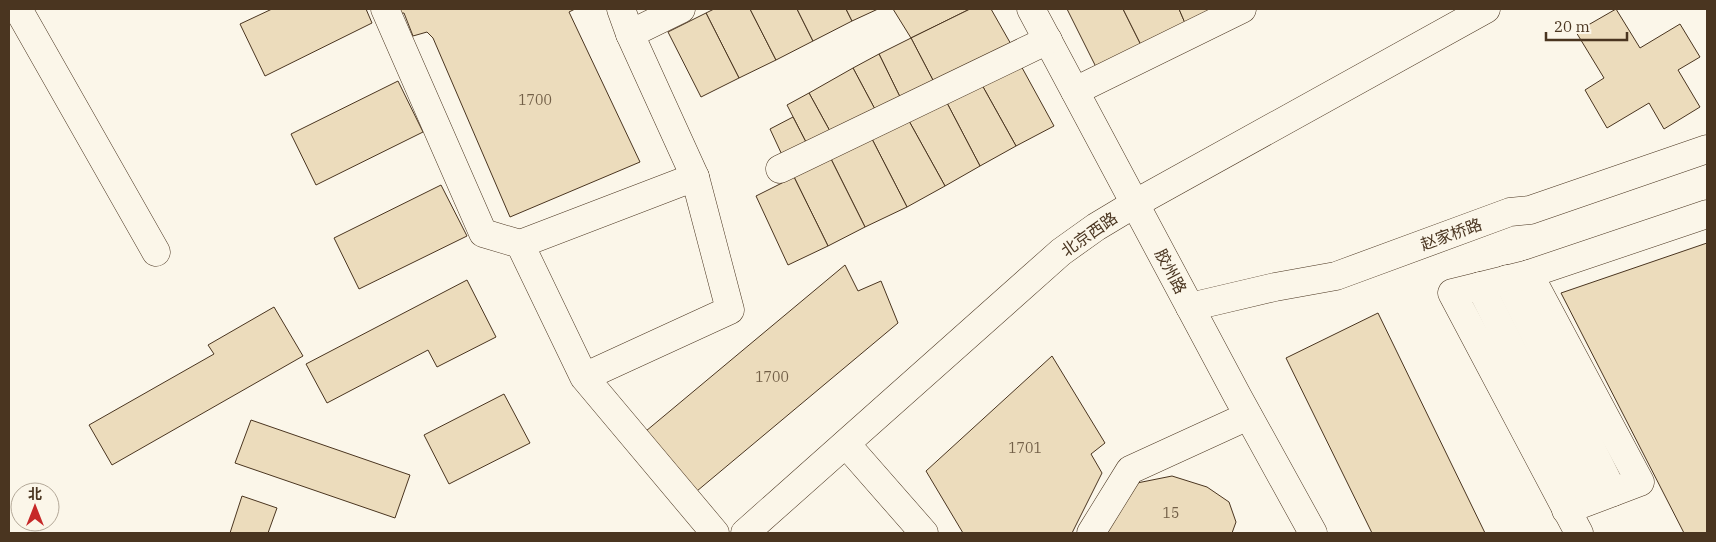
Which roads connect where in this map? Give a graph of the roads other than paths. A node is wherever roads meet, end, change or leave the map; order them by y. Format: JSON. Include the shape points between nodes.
{"nodes":[{"id":1,"x":18,"y":9,"type":"edge"},
{"id":2,"x":385,"y":9,"type":"edge"},
{"id":3,"x":621,"y":9,"type":"edge"},
{"id":4,"x":681,"y":9,"type":"edge"},
{"id":5,"x":1032,"y":9,"type":"edge"},
{"id":6,"x":1242,"y":9,"type":"edge"},
{"id":7,"x":1486,"y":9,"type":"edge"},
{"id":8,"x":630,"y":34,"type":"junction"},
{"id":9,"x":1048,"y":40,"type":"junction"},
{"id":10,"x":1075,"y":91,"type":"junction"},
{"id":11,"x":1707,"y":149,"type":"edge"},
{"id":12,"x":780,"y":169,"type":"dead end"},
{"id":13,"x":695,"y":178,"type":"junction"},
{"id":14,"x":1136,"y":203,"type":"junction"},
{"id":15,"x":1707,"y":214,"type":"edge"},
{"id":16,"x":520,"y":244,"type":"junction"},
{"id":17,"x":156,"y":252,"type":"dead end"},
{"id":18,"x":1518,"y":277,"type":"junction"},
{"id":19,"x":1190,"y":307,"type":"junction"},
{"id":20,"x":584,"y":377,"type":"junction"},
{"id":21,"x":1248,"y":416,"type":"junction"},
{"id":22,"x":846,"y":444,"type":"junction"},
{"id":23,"x":1589,"y":501,"type":"junction"},
{"id":24,"x":715,"y":533,"type":"edge"},
{"id":25,"x":745,"y":533,"type":"edge"},
{"id":26,"x":924,"y":533,"type":"edge"},
{"id":27,"x":1091,"y":533,"type":"edge"},
{"id":28,"x":1313,"y":533,"type":"edge"},
{"id":29,"x":1579,"y":533,"type":"edge"}],
"edges":[{"from":1,"to":17,"type":"street"},
{"from":2,"to":16,"type":"street","via":[[483,233]]},
{"from":3,"to":8,"type":"street"},
{"from":4,"to":8,"type":"street"},
{"from":5,"to":9,"type":"street","name":"胶州路"},
{"from":6,"to":10,"type":"street"},
{"from":7,"to":14,"type":"street","name":"北京西路"},
{"from":8,"to":13,"type":"street"},
{"from":9,"to":10,"type":"street","name":"胶州路"},
{"from":9,"to":12,"type":"street"},
{"from":10,"to":14,"type":"street","name":"胶州路"},
{"from":11,"to":19,"type":"street","name":"赵家桥路","via":[[1530,210],[1510,212],[1336,276]]},
{"from":13,"to":16,"type":"street"},
{"from":13,"to":20,"type":"street","via":[[730,310]]},
{"from":14,"to":19,"type":"street","name":"胶州路"},
{"from":14,"to":22,"type":"street","name":"北京西路","via":[[1062,252]]},
{"from":15,"to":18,"type":"street"},
{"from":16,"to":20,"type":"street"},
{"from":18,"to":23,"type":"street","via":[[1480,286]]},
{"from":18,"to":23,"type":"street","via":[[1640,482]]},
{"from":19,"to":21,"type":"street","name":"胶州路"},
{"from":20,"to":24,"type":"street"},
{"from":21,"to":27,"type":"street","via":[[1130,470]]},
{"from":21,"to":28,"type":"street","name":"胶州路"},
{"from":22,"to":25,"type":"street","name":"北京西路"},
{"from":22,"to":26,"type":"street"},
{"from":23,"to":29,"type":"street"}]}
